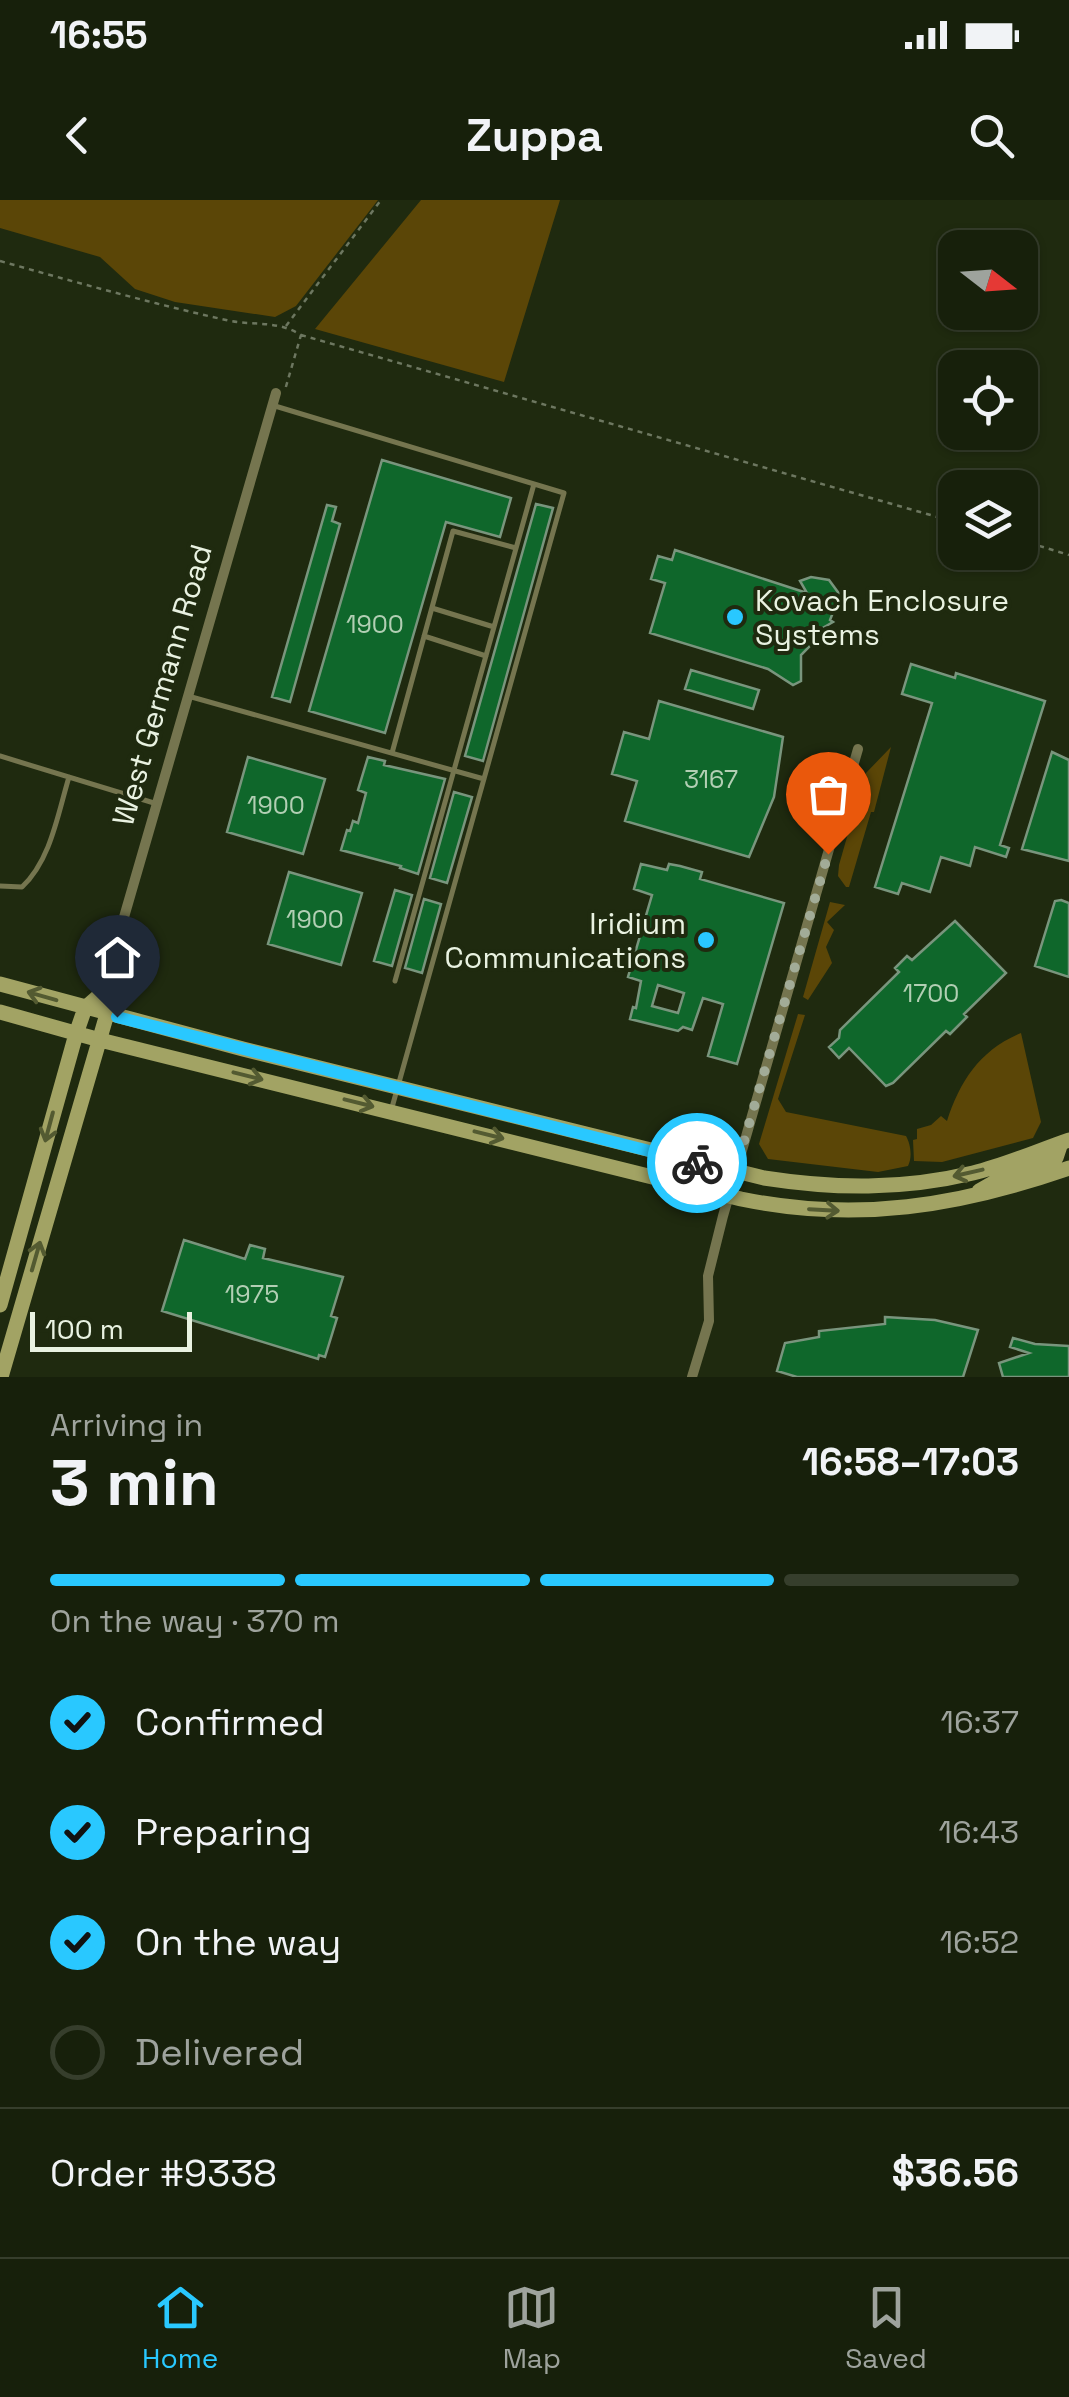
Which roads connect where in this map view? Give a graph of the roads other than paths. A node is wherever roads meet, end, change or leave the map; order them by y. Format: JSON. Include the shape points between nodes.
{"nodes":[{"id":1,"x":274,"y":399,"type":"joint"},
{"id":2,"x":534,"y":484,"type":"junction"},
{"id":3,"x":516,"y":548,"type":"junction"},
{"id":4,"x":432,"y":608,"type":"junction"},
{"id":5,"x":494,"y":627,"type":"junction"},
{"id":6,"x":424,"y":636,"type":"junction"},
{"id":7,"x":486,"y":656,"type":"junction"},
{"id":8,"x":188,"y":696,"type":"junction"},
{"id":9,"x":858,"y":749,"type":"dead end"},
{"id":10,"x":392,"y":753,"type":"junction"},
{"id":11,"x":0,"y":756,"type":"edge"},
{"id":12,"x":454,"y":770,"type":"junction"},
{"id":13,"x":69,"y":777,"type":"junction"},
{"id":14,"x":484,"y":779,"type":"junction"},
{"id":15,"x":157,"y":804,"type":"junction"},
{"id":16,"x":0,"y":886,"type":"edge"},
{"id":17,"x":395,"y":981,"type":"dead end"},
{"id":18,"x":0,"y":984,"type":"edge"},
{"id":19,"x":102,"y":993,"type":"junction"},
{"id":20,"x":84,"y":1008,"type":"junction"},
{"id":21,"x":0,"y":1012,"type":"edge"},
{"id":22,"x":107,"y":1014,"type":"junction"},
{"id":23,"x":76,"y":1034,"type":"junction"},
{"id":24,"x":100,"y":1040,"type":"junction"},
{"id":25,"x":396,"y":1088,"type":"junction"},
{"id":26,"x":390,"y":1111,"type":"junction"},
{"id":27,"x":1065,"y":1142,"type":"edge"},
{"id":28,"x":1069,"y":1168,"type":"edge"},
{"id":29,"x":735,"y":1172,"type":"junction"},
{"id":30,"x":728,"y":1195,"type":"junction"},
{"id":31,"x":965,"y":1199,"type":"junction"},
{"id":32,"x":0,"y":1305,"type":"edge"},
{"id":33,"x":1,"y":1377,"type":"edge"},
{"id":34,"x":692,"y":1377,"type":"edge"}],
"edges":[{"from":1,"to":2,"type":"lane"},
{"from":1,"to":8,"type":"street","name":"West Germann Road"},
{"from":2,"to":3,"type":"lane"},
{"from":2,"to":14,"type":"lane","via":[[564,493]]},
{"from":3,"to":4,"type":"lane","via":[[453,530]]},
{"from":3,"to":5,"type":"lane"},
{"from":4,"to":5,"type":"lane"},
{"from":4,"to":6,"type":"lane"},
{"from":5,"to":7,"type":"lane"},
{"from":6,"to":7,"type":"lane"},
{"from":6,"to":10,"type":"lane"},
{"from":7,"to":12,"type":"lane"},
{"from":8,"to":10,"type":"lane"},
{"from":8,"to":15,"type":"street","name":"West Germann Road"},
{"from":9,"to":29,"type":"street"},
{"from":10,"to":12,"type":"lane"},
{"from":11,"to":13,"type":"lane"},
{"from":12,"to":14,"type":"lane"},
{"from":12,"to":17,"type":"lane"},
{"from":13,"to":15,"type":"lane"},
{"from":13,"to":16,"type":"lane","via":[[34,875],[22,887]]},
{"from":14,"to":25,"type":"lane"},
{"from":15,"to":19,"type":"street","name":"West Germann Road"},
{"from":20,"to":18,"type":"main road","one_way":true},
{"from":19,"to":20,"type":"main road"},
{"from":19,"to":22,"type":"main road","name":"West Germann Road"},
{"from":20,"to":22,"type":"main road"},
{"from":20,"to":23,"type":"main road"},
{"from":21,"to":23,"type":"main road"},
{"from":22,"to":24,"type":"main road","name":"West Germann Road"},
{"from":22,"to":25,"type":"main road"},
{"from":23,"to":24,"type":"main road"},
{"from":23,"to":32,"type":"main road","one_way":true},
{"from":24,"to":26,"type":"main road","one_way":true},
{"from":33,"to":24,"type":"main road","name":"West Germann Road","one_way":true},
{"from":25,"to":26,"type":"lane"},
{"from":25,"to":29,"type":"main road"},
{"from":26,"to":30,"type":"main road","one_way":true},
{"from":27,"to":29,"type":"main road","one_way":true,"via":[[976,1172],[884,1187],[800,1184]]},
{"from":27,"to":31,"type":"main road","via":[[1056,1158]]},
{"from":28,"to":31,"type":"main road"},
{"from":29,"to":30,"type":"street"},
{"from":30,"to":31,"type":"main road","one_way":true,"via":[[838,1211]]},
{"from":30,"to":34,"type":"street","via":[[708,1276],[709,1321]]}]}
